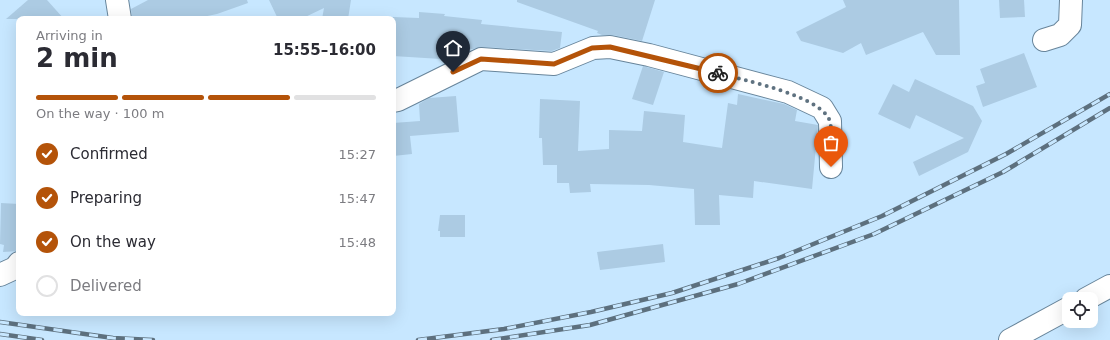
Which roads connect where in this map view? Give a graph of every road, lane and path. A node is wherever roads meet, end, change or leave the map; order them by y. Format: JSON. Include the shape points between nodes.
{"nodes":[{"id":1,"x":117,"y":0,"type":"edge"},
{"id":2,"x":1071,"y":0,"type":"edge"},
{"id":3,"x":120,"y":16,"type":"edge"},
{"id":4,"x":1044,"y":40,"type":"dead end"},
{"id":5,"x":396,"y":100,"type":"edge"},
{"id":6,"x":831,"y":167,"type":"dead end"},
{"id":7,"x":16,"y":268,"type":"edge"},
{"id":8,"x":0,"y":275,"type":"edge"},
{"id":9,"x":1110,"y":286,"type":"edge"},
{"id":10,"x":1098,"y":292,"type":"edge"},
{"id":11,"x":1062,"y":312,"type":"edge"},
{"id":12,"x":1010,"y":340,"type":"edge"}],
"edges":[{"from":1,"to":3,"type":"street"},
{"from":2,"to":4,"type":"street","via":[[1070,25],[1060,35]]},
{"from":5,"to":6,"type":"street","via":[[481,59],[554,64],[592,48],[610,47],[788,92],[822,108],[830,120]]},
{"from":7,"to":8,"type":"street"},
{"from":9,"to":10,"type":"street"},
{"from":11,"to":12,"type":"street"}]}
